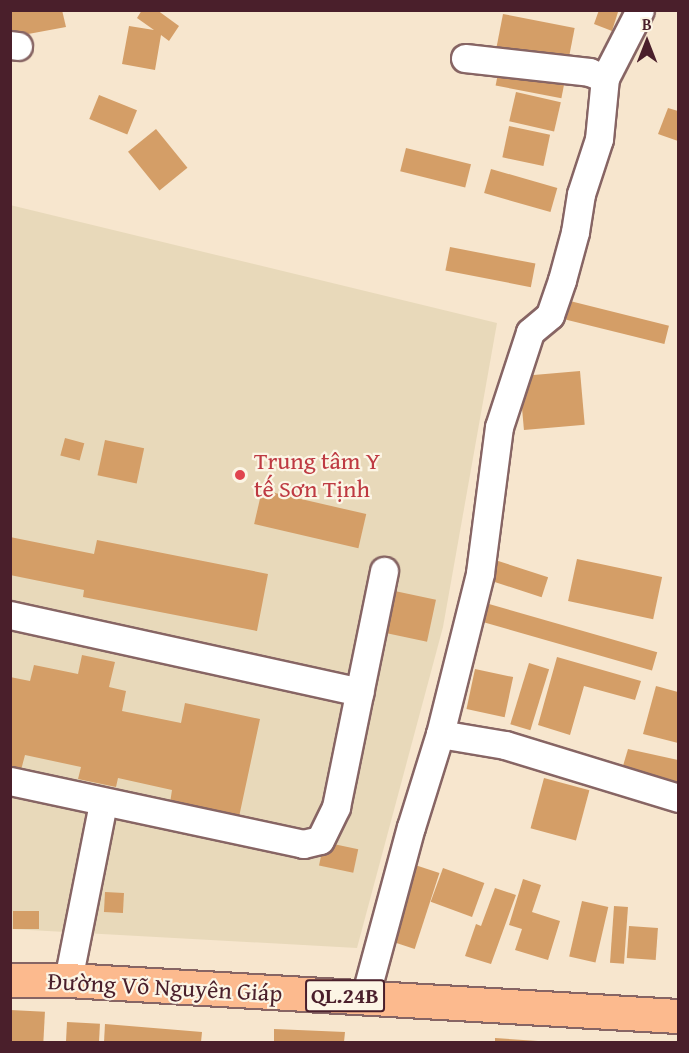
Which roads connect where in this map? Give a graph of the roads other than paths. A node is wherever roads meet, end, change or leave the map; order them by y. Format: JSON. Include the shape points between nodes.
{"nodes":[{"id":1,"x":640,"y":10,"type":"edge"},
{"id":2,"x":465,"y":58,"type":"dead end"},
{"id":3,"x":605,"y":78,"type":"junction"},
{"id":4,"x":384,"y":571,"type":"dead end"},
{"id":5,"x":10,"y":615,"type":"edge"},
{"id":6,"x":360,"y":692,"type":"junction"},
{"id":7,"x":440,"y":734,"type":"junction"},
{"id":8,"x":10,"y":781,"type":"edge"},
{"id":9,"x":678,"y":798,"type":"edge"},
{"id":10,"x":103,"y":802,"type":"junction"},
{"id":11,"x":10,"y":980,"type":"edge"},
{"id":12,"x":68,"y":980,"type":"junction"},
{"id":13,"x":364,"y":997,"type":"junction"},
{"id":14,"x":678,"y":1016,"type":"edge"}],
"edges":[{"from":1,"to":3,"type":"street"},
{"from":2,"to":3,"type":"street","via":[[589,72]]},
{"from":3,"to":7,"type":"street","via":[[599,140],[581,194],[562,280],[550,315],[530,332],[499,427],[480,573]]},
{"from":4,"to":6,"type":"street"},
{"from":5,"to":6,"type":"street"},
{"from":6,"to":10,"type":"street","via":[[336,807],[320,840],[303,844]]},
{"from":7,"to":9,"type":"street","via":[[506,745]]},
{"from":7,"to":13,"type":"street"},
{"from":8,"to":10,"type":"street"},
{"from":10,"to":12,"type":"street"},
{"from":11,"to":12,"type":"main road","name":"Đường Võ Nguyên Giáp","number":"QL.24B"},
{"from":12,"to":13,"type":"main road","name":"Đường Võ Nguyên Giáp","number":"QL.24B"},
{"from":13,"to":14,"type":"main road","name":"Đường Võ Nguyên Giáp","number":"QL.24B"}]}
